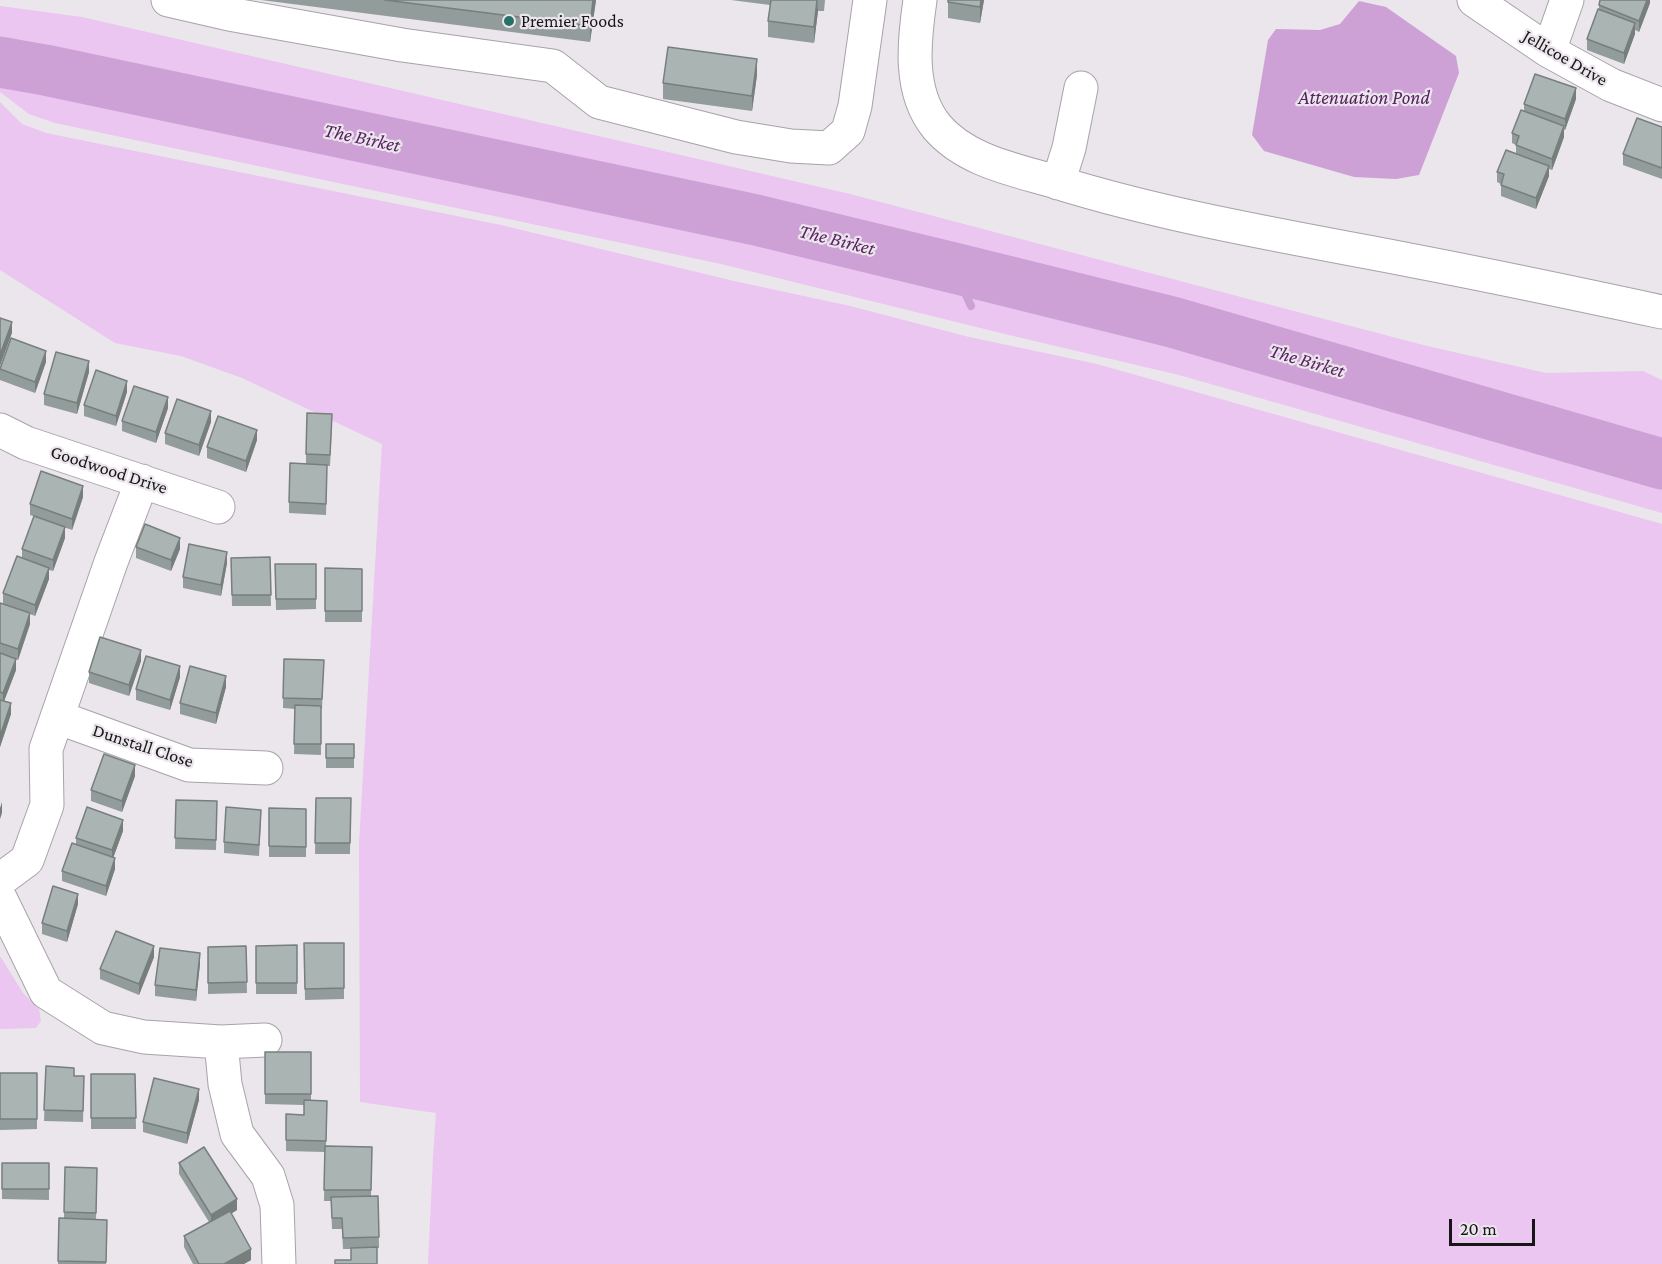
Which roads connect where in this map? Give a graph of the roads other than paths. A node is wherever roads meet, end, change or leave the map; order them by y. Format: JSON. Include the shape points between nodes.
{"nodes":[{"id":1,"x":168,"y":0,"type":"edge"},
{"id":2,"x":870,"y":0,"type":"edge"},
{"id":3,"x":920,"y":0,"type":"edge"},
{"id":4,"x":1474,"y":0,"type":"edge"},
{"id":5,"x":1567,"y":0,"type":"edge"},
{"id":6,"x":1548,"y":51,"type":"junction"},
{"id":7,"x":1081,"y":88,"type":"dead end"},
{"id":8,"x":1662,"y":105,"type":"edge"},
{"id":9,"x":1058,"y":183,"type":"junction"},
{"id":10,"x":1662,"y":312,"type":"edge"},
{"id":11,"x":0,"y":430,"type":"edge"},
{"id":12,"x":142,"y":481,"type":"junction"},
{"id":13,"x":218,"y":507,"type":"dead end"},
{"id":14,"x":57,"y":717,"type":"junction"},
{"id":15,"x":266,"y":768,"type":"dead end"},
{"id":16,"x":0,"y":880,"type":"edge"},
{"id":17,"x":0,"y":898,"type":"edge"},
{"id":18,"x":265,"y":1040,"type":"dead end"},
{"id":19,"x":221,"y":1042,"type":"junction"},
{"id":20,"x":279,"y":1264,"type":"edge"}],
"edges":[{"from":1,"to":2,"type":"street","via":[[402,45],[553,66],[599,102],[736,137],[829,148],[848,131],[855,106]]},
{"from":3,"to":9,"type":"street","via":[[915,65],[925,108],[935,125],[980,158]]},
{"from":4,"to":6,"type":"street","name":"Jellicoe Drive"},
{"from":5,"to":6,"type":"street"},
{"from":6,"to":8,"type":"street","name":"Jellicoe Drive","via":[[1611,85]]},
{"from":7,"to":9,"type":"street","via":[[1070,148]]},
{"from":9,"to":10,"type":"street","via":[[1176,215]]},
{"from":11,"to":12,"type":"street","name":"Goodwood Drive","via":[[26,443]]},
{"from":12,"to":13,"type":"street","name":"Goodwood Drive"},
{"from":12,"to":14,"type":"street"},
{"from":14,"to":15,"type":"street","name":"Dunstall Close","via":[[189,765]]},
{"from":14,"to":16,"type":"street","via":[[46,749],[47,805],[27,860]]},
{"from":17,"to":19,"type":"street","via":[[46,992],[103,1028],[144,1037]]},
{"from":18,"to":19,"type":"street"},
{"from":19,"to":20,"type":"street","via":[[225,1084],[237,1134],[268,1176],[277,1205]]}]}
